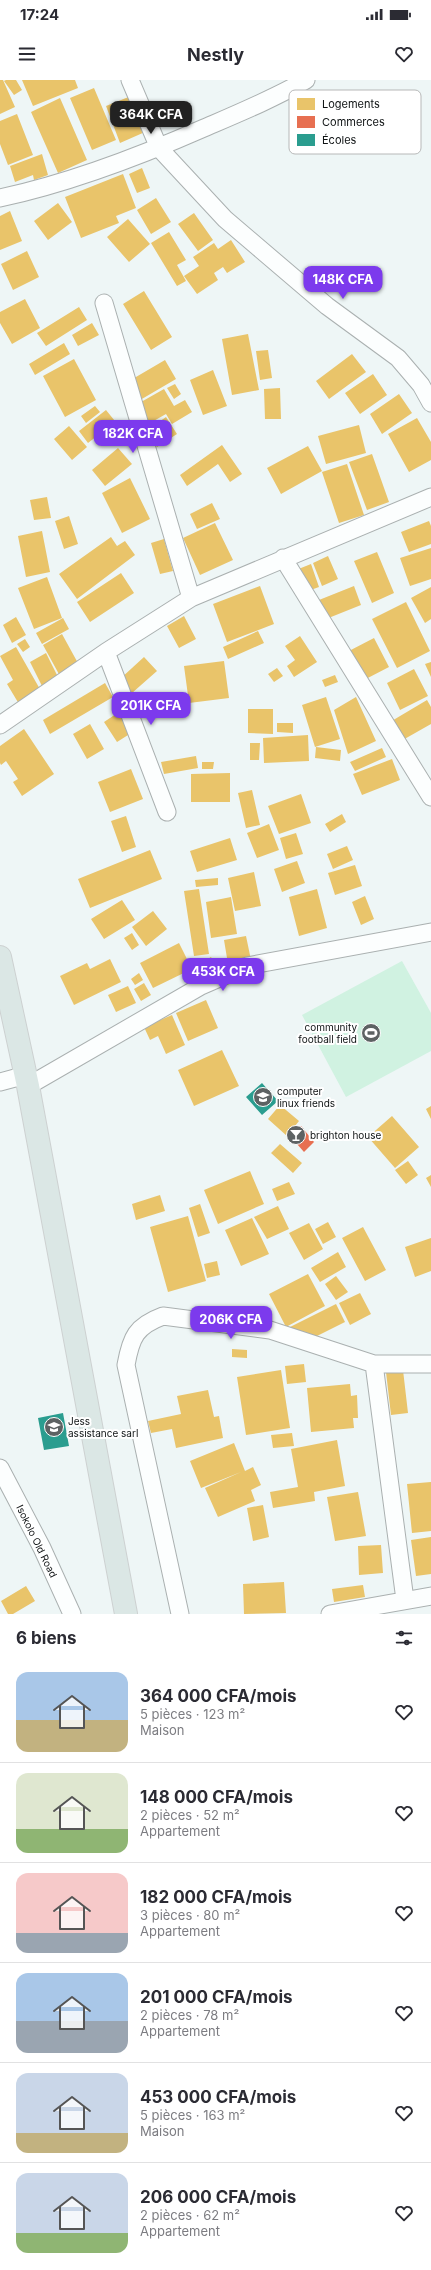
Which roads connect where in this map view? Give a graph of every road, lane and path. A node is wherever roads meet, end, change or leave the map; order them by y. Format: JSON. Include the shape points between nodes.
{"nodes":[{"id":1,"x":130,"y":80,"type":"edge"},
{"id":2,"x":306,"y":80,"type":"edge"},
{"id":3,"x":289,"y":90,"type":"edge"},
{"id":4,"x":289,"y":90,"type":"edge"},
{"id":5,"x":159,"y":148,"type":"junction"},
{"id":6,"x":0,"y":198,"type":"edge"},
{"id":7,"x":104,"y":303,"type":"dead end"},
{"id":8,"x":431,"y":403,"type":"edge"},
{"id":9,"x":431,"y":498,"type":"edge"},
{"id":10,"x":283,"y":558,"type":"junction"},
{"id":11,"x":191,"y":598,"type":"junction"},
{"id":12,"x":106,"y":652,"type":"junction"},
{"id":13,"x":0,"y":725,"type":"edge"},
{"id":14,"x":431,"y":797,"type":"edge"},
{"id":15,"x":167,"y":812,"type":"dead end"},
{"id":16,"x":431,"y":932,"type":"edge"},
{"id":17,"x":0,"y":957,"type":"edge"},
{"id":18,"x":27,"y":1080,"type":"junction"},
{"id":19,"x":0,"y":1082,"type":"edge"},
{"id":20,"x":374,"y":1364,"type":"junction"},
{"id":21,"x":431,"y":1364,"type":"edge"},
{"id":22,"x":0,"y":1468,"type":"edge"},
{"id":23,"x":431,"y":1596,"type":"edge"},
{"id":24,"x":405,"y":1600,"type":"junction"},
{"id":25,"x":72,"y":1614,"type":"edge"},
{"id":26,"x":126,"y":1614,"type":"edge"},
{"id":27,"x":180,"y":1614,"type":"edge"},
{"id":28,"x":330,"y":1614,"type":"edge"}],
"edges":[{"from":1,"to":5,"type":"street"},
{"from":2,"to":3,"type":"street"},
{"from":4,"to":5,"type":"street","via":[[274,99]]},
{"from":5,"to":6,"type":"street","via":[[40,190]]},
{"from":5,"to":8,"type":"street","via":[[225,219],[327,306],[398,358]]},
{"from":7,"to":11,"type":"street"},
{"from":9,"to":10,"type":"street"},
{"from":10,"to":11,"type":"street"},
{"from":10,"to":14,"type":"street"},
{"from":11,"to":12,"type":"street"},
{"from":12,"to":13,"type":"street"},
{"from":12,"to":15,"type":"street"},
{"from":16,"to":18,"type":"street","via":[[246,966],[201,986]]},
{"from":17,"to":18,"type":"highway"},
{"from":18,"to":19,"type":"street"},
{"from":18,"to":26,"type":"highway"},
{"from":20,"to":21,"type":"street"},
{"from":20,"to":24,"type":"street"},
{"from":20,"to":27,"type":"street","via":[[270,1330],[163,1316],[150,1321],[137,1331],[130,1344],[126,1364]]},
{"from":22,"to":25,"type":"street","name":"Isokolo Old Road","via":[[42,1548]]},
{"from":23,"to":24,"type":"street"},
{"from":24,"to":28,"type":"street"}]}
